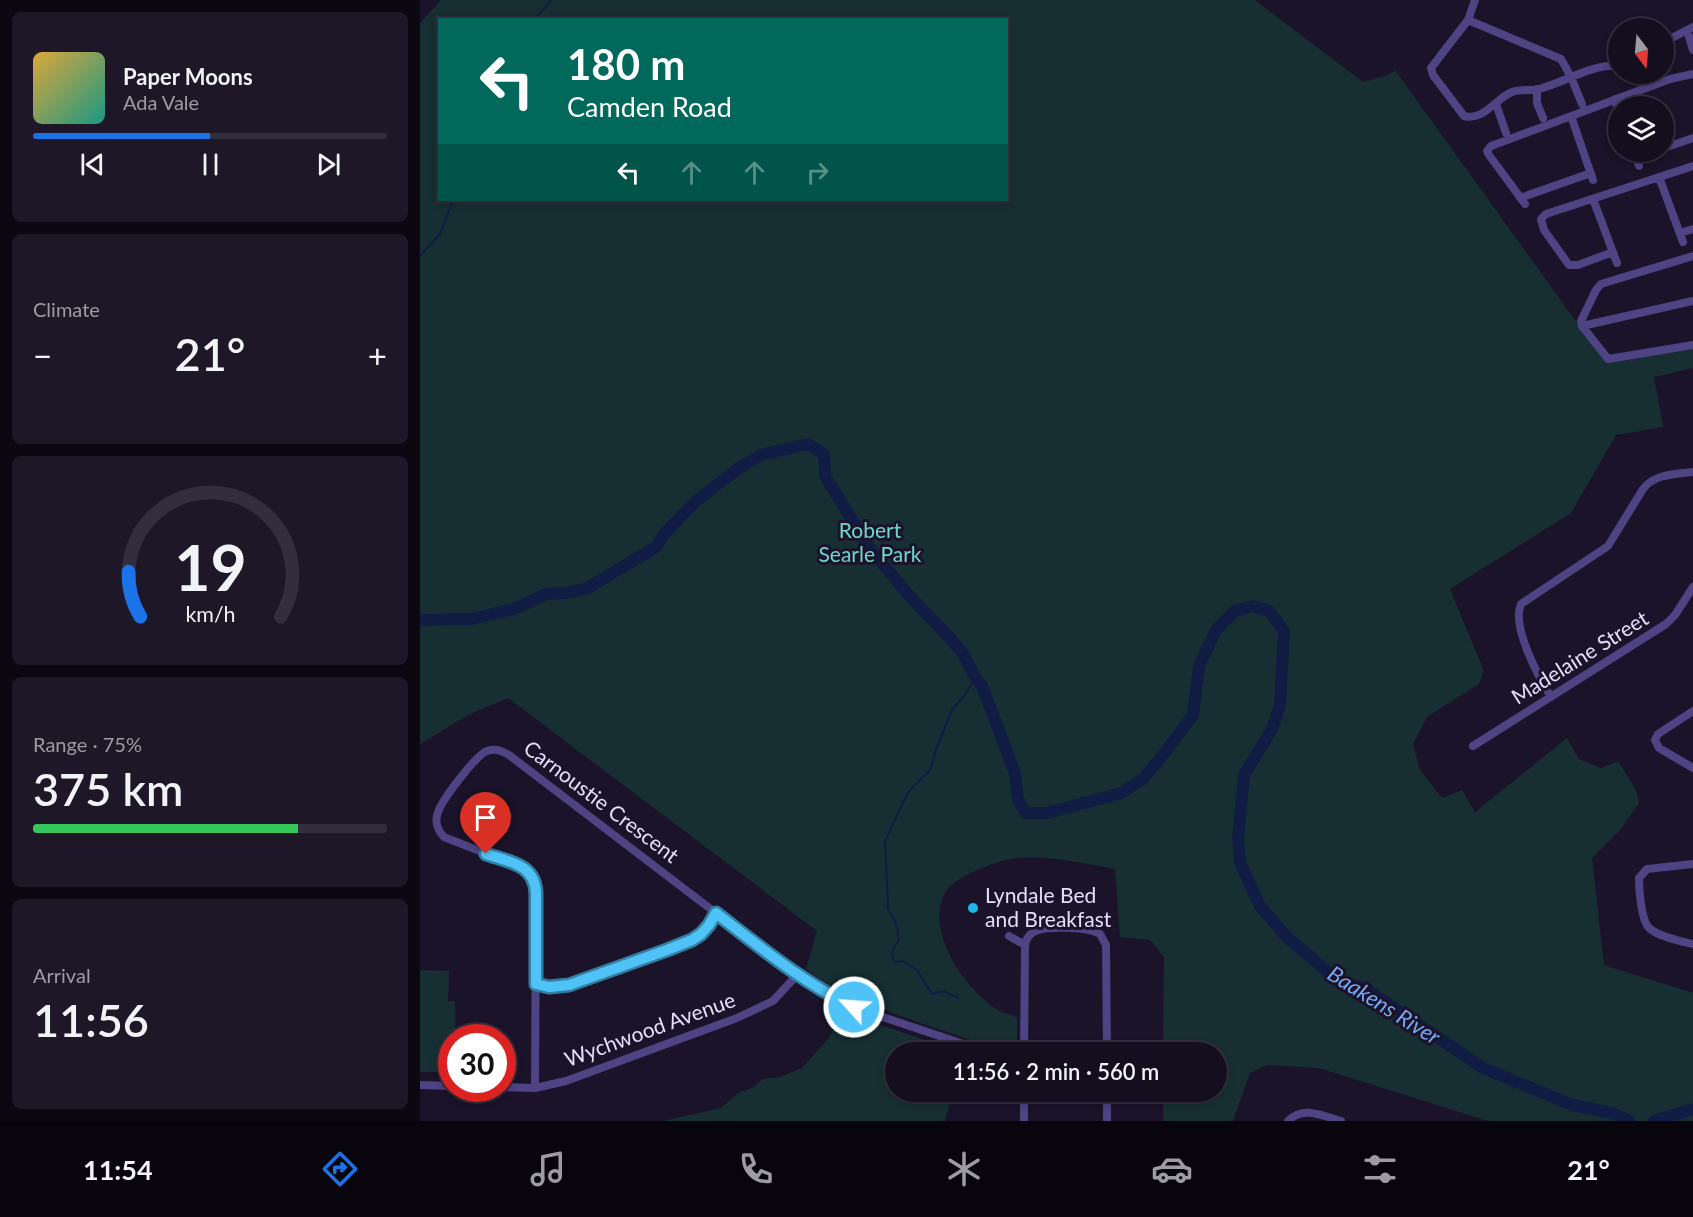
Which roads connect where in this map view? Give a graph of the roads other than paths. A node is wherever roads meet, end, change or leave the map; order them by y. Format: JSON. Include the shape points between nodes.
{"nodes":[{"id":1,"x":1474,"y":0,"type":"edge"},
{"id":2,"x":1468,"y":20,"type":"junction"},
{"id":3,"x":1690,"y":29,"type":"edge"},
{"id":4,"x":1674,"y":37,"type":"edge"},
{"id":5,"x":1693,"y":50,"type":"edge"},
{"id":6,"x":1608,"y":66,"type":"edge"},
{"id":7,"x":1693,"y":74,"type":"edge"},
{"id":8,"x":1571,"y":77,"type":"junction"},
{"id":9,"x":1537,"y":89,"type":"junction"},
{"id":10,"x":1623,"y":96,"type":"edge"},
{"id":11,"x":1608,"y":102,"type":"edge"},
{"id":12,"x":1496,"y":104,"type":"junction"},
{"id":13,"x":1582,"y":104,"type":"dead end"},
{"id":14,"x":1571,"y":116,"type":"junction"},
{"id":15,"x":1543,"y":118,"type":"dead end"},
{"id":16,"x":1506,"y":133,"type":"dead end"},
{"id":17,"x":1693,"y":138,"type":"edge"},
{"id":18,"x":1674,"y":145,"type":"edge"},
{"id":19,"x":1693,"y":166,"type":"edge"},
{"id":20,"x":1659,"y":177,"type":"junction"},
{"id":21,"x":1593,"y":199,"type":"junction"},
{"id":22,"x":1693,"y":229,"type":"edge"},
{"id":23,"x":1613,"y":252,"type":"junction"},
{"id":24,"x":1693,"y":256,"type":"edge"},
{"id":25,"x":1617,"y":263,"type":"dead end"},
{"id":26,"x":1693,"y":301,"type":"edge"},
{"id":27,"x":1582,"y":326,"type":"junction"},
{"id":28,"x":1693,"y":345,"type":"edge"},
{"id":29,"x":1693,"y":471,"type":"edge"},
{"id":30,"x":1693,"y":587,"type":"edge"},
{"id":31,"x":1551,"y":697,"type":"junction"},
{"id":32,"x":1693,"y":711,"type":"edge"},
{"id":33,"x":1473,"y":746,"type":"dead end"},
{"id":34,"x":1693,"y":768,"type":"edge"},
{"id":35,"x":1693,"y":864,"type":"edge"},
{"id":36,"x":716,"y":913,"type":"junction"},
{"id":37,"x":1009,"y":936,"type":"dead end"},
{"id":38,"x":1693,"y":944,"type":"edge"},
{"id":39,"x":1025,"y":945,"type":"junction"},
{"id":40,"x":797,"y":975,"type":"junction"},
{"id":41,"x":536,"y":984,"type":"junction"},
{"id":42,"x":957,"y":1042,"type":"edge"},
{"id":43,"x":1024,"y":1042,"type":"edge"},
{"id":44,"x":1107,"y":1042,"type":"edge"},
{"id":45,"x":420,"y":1086,"type":"edge"},
{"id":46,"x":438,"y":1086,"type":"edge"},
{"id":47,"x":516,"y":1087,"type":"edge"},
{"id":48,"x":535,"y":1088,"type":"junction"},
{"id":49,"x":1024,"y":1102,"type":"edge"},
{"id":50,"x":1107,"y":1102,"type":"edge"},
{"id":51,"x":1024,"y":1121,"type":"edge"},
{"id":52,"x":1107,"y":1121,"type":"edge"},
{"id":53,"x":1288,"y":1121,"type":"edge"},
{"id":54,"x":1341,"y":1121,"type":"edge"}],
"edges":[{"from":1,"to":2,"type":"street"},
{"from":2,"to":8,"type":"street","via":[[1559,58]]},
{"from":2,"to":12,"type":"street","via":[[1433,64],[1432,73],[1464,116],[1473,117]]},
{"from":3,"to":4,"type":"street"},
{"from":3,"to":5,"type":"street"},
{"from":6,"to":8,"type":"street"},
{"from":7,"to":10,"type":"street"},
{"from":8,"to":9,"type":"street"},
{"from":8,"to":13,"type":"street"},
{"from":9,"to":12,"type":"street","via":[[1512,92]]},
{"from":9,"to":15,"type":"street"},
{"from":11,"to":14,"type":"street"},
{"from":12,"to":16,"type":"street"},
{"from":14,"to":14,"type":"street","via":[[1489,147],[1487,151],[1522,201],[1592,177]]},
{"from":17,"to":18,"type":"street"},
{"from":19,"to":20,"type":"street"},
{"from":20,"to":21,"type":"street"},
{"from":20,"to":22,"type":"street","via":[[1681,238]]},
{"from":21,"to":23,"type":"street"},
{"from":21,"to":23,"type":"street","via":[[1543,215],[1542,227],[1569,265]]},
{"from":23,"to":25,"type":"street"},
{"from":24,"to":27,"type":"street","via":[[1601,284],[1581,318]]},
{"from":26,"to":27,"type":"street"},
{"from":27,"to":28,"type":"street","via":[[1608,359]]},
{"from":29,"to":31,"type":"street","via":[[1649,482],[1608,546],[1521,604],[1519,617],[1532,664]]},
{"from":30,"to":31,"type":"street","name":"Madelaine Street","via":[[1666,624]]},
{"from":31,"to":33,"type":"street","name":"Madelaine Street"},
{"from":32,"to":34,"type":"street","via":[[1655,740],[1659,748]]},
{"from":35,"to":38,"type":"street","via":[[1647,869],[1639,878],[1639,886],[1644,920],[1650,929]]},
{"from":36,"to":40,"type":"street","name":"Carnoustie Crescent"},
{"from":36,"to":41,"type":"street","via":[[701,934],[667,950],[569,985]]},
{"from":36,"to":41,"type":"street","name":"Carnoustie Crescent","via":[[509,754],[496,749],[486,751],[439,808],[437,824],[442,835],[451,841],[524,868],[532,876],[536,887]]},
{"from":37,"to":39,"type":"street"},
{"from":39,"to":43,"type":"street"},
{"from":39,"to":44,"type":"street","via":[[1030,935],[1039,930],[1088,929],[1100,934],[1106,945]]},
{"from":40,"to":42,"type":"street","name":"Carnoustie Crescent","via":[[854,1007]]},
{"from":40,"to":48,"type":"street","name":"Wychwood Avenue","via":[[781,995],[762,1007],[566,1081]]},
{"from":41,"to":48,"type":"street","name":"Carnoustie Crescent"},
{"from":45,"to":46,"type":"street"},
{"from":47,"to":48,"type":"street","name":"Wychwood Avenue"},
{"from":49,"to":51,"type":"street"},
{"from":50,"to":52,"type":"street"},
{"from":53,"to":54,"type":"street","via":[[1305,1112]]}]}
